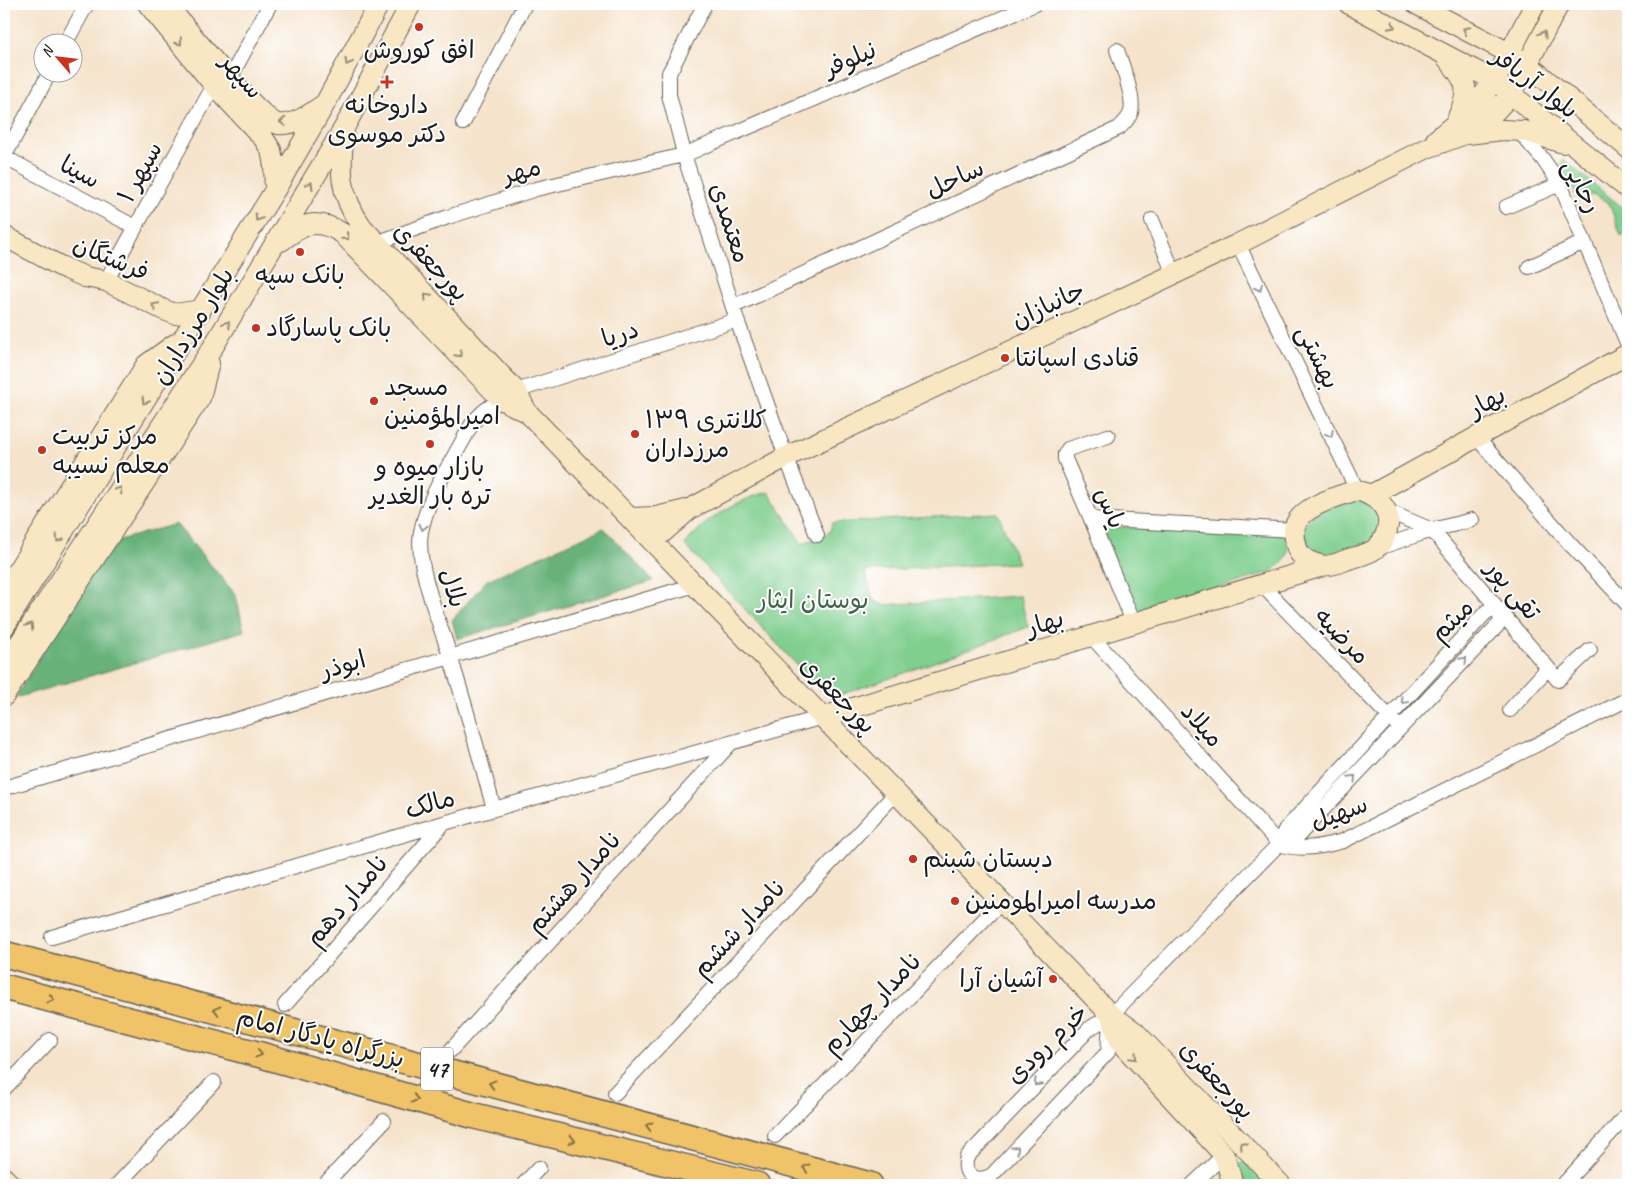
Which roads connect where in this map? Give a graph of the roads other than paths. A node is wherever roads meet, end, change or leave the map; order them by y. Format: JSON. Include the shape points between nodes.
{"nodes":[{"id":1,"x":87,"y":4,"type":"edge"},
{"id":2,"x":270,"y":4,"type":"edge"},
{"id":3,"x":379,"y":4,"type":"edge"},
{"id":4,"x":411,"y":4,"type":"edge"},
{"id":5,"x":525,"y":4,"type":"edge"},
{"id":6,"x":705,"y":4,"type":"edge"},
{"id":7,"x":1035,"y":4,"type":"edge"},
{"id":8,"x":1349,"y":4,"type":"edge"},
{"id":9,"x":1416,"y":4,"type":"edge"},
{"id":10,"x":1535,"y":4,"type":"edge"},
{"id":11,"x":1560,"y":4,"type":"edge"},
{"id":12,"x":161,"y":7,"type":"edge"},
{"id":13,"x":72,"y":32,"type":"edge"},
{"id":14,"x":1117,"y":50,"type":"dead end"},
{"id":15,"x":1442,"y":53,"type":"junction"},
{"id":16,"x":1510,"y":53,"type":"junction"},
{"id":17,"x":1527,"y":64,"type":"junction"},
{"id":18,"x":222,"y":78,"type":"junction"},
{"id":19,"x":1495,"y":81,"type":"junction"},
{"id":20,"x":45,"y":82,"type":"edge"},
{"id":21,"x":1512,"y":93,"type":"junction"},
{"id":22,"x":326,"y":102,"type":"junction"},
{"id":23,"x":463,"y":123,"type":"dead end"},
{"id":24,"x":344,"y":128,"type":"junction"},
{"id":25,"x":1460,"y":129,"type":"junction"},
{"id":26,"x":1523,"y":136,"type":"dead end"},
{"id":27,"x":1575,"y":147,"type":"junction"},
{"id":28,"x":1628,"y":148,"type":"edge"},
{"id":29,"x":684,"y":155,"type":"junction"},
{"id":30,"x":4,"y":157,"type":"edge"},
{"id":31,"x":1560,"y":184,"type":"junction"},
{"id":32,"x":1628,"y":189,"type":"edge"},
{"id":33,"x":275,"y":190,"type":"junction"},
{"id":34,"x":1506,"y":208,"type":"dead end"},
{"id":35,"x":1152,"y":220,"type":"dead end"},
{"id":36,"x":135,"y":227,"type":"junction"},
{"id":37,"x":4,"y":236,"type":"edge"},
{"id":38,"x":1584,"y":242,"type":"junction"},
{"id":39,"x":376,"y":243,"type":"junction"},
{"id":40,"x":1238,"y":244,"type":"junction"},
{"id":41,"x":273,"y":247,"type":"junction"},
{"id":42,"x":1529,"y":266,"type":"dead end"},
{"id":43,"x":1174,"y":274,"type":"junction"},
{"id":44,"x":106,"y":281,"type":"junction"},
{"id":45,"x":734,"y":306,"type":"junction"},
{"id":46,"x":202,"y":310,"type":"junction"},
{"id":47,"x":738,"y":320,"type":"junction"},
{"id":48,"x":184,"y":337,"type":"junction"},
{"id":49,"x":1628,"y":345,"type":"edge"},
{"id":50,"x":213,"y":347,"type":"junction"},
{"id":51,"x":1628,"y":354,"type":"edge"},
{"id":52,"x":509,"y":395,"type":"junction"},
{"id":53,"x":1108,"y":436,"type":"dead end"},
{"id":54,"x":1477,"y":438,"type":"junction"},
{"id":55,"x":786,"y":457,"type":"junction"},
{"id":56,"x":1364,"y":492,"type":"junction"},
{"id":57,"x":690,"y":509,"type":"junction"},
{"id":58,"x":1387,"y":511,"type":"junction"},
{"id":59,"x":630,"y":518,"type":"junction"},
{"id":60,"x":1091,"y":519,"type":"junction"},
{"id":61,"x":1472,"y":520,"type":"dead end"},
{"id":62,"x":1294,"y":530,"type":"junction"},
{"id":63,"x":1432,"y":530,"type":"junction"},
{"id":64,"x":817,"y":535,"type":"dead end"},
{"id":65,"x":652,"y":541,"type":"junction"},
{"id":66,"x":1297,"y":550,"type":"junction"},
{"id":67,"x":1374,"y":550,"type":"junction"},
{"id":68,"x":1323,"y":566,"type":"junction"},
{"id":69,"x":1282,"y":579,"type":"junction"},
{"id":70,"x":695,"y":585,"type":"junction"},
{"id":71,"x":1262,"y":585,"type":"junction"},
{"id":72,"x":6,"y":587,"type":"edge"},
{"id":73,"x":1628,"y":605,"type":"edge"},
{"id":74,"x":1501,"y":610,"type":"junction"},
{"id":75,"x":1134,"y":624,"type":"junction"},
{"id":76,"x":4,"y":627,"type":"edge"},
{"id":77,"x":1092,"y":637,"type":"junction"},
{"id":78,"x":1590,"y":650,"type":"dead end"},
{"id":79,"x":451,"y":657,"type":"junction"},
{"id":80,"x":4,"y":667,"type":"edge"},
{"id":81,"x":1548,"y":668,"type":"junction"},
{"id":82,"x":4,"y":696,"type":"edge"},
{"id":83,"x":1628,"y":700,"type":"edge"},
{"id":84,"x":1510,"y":710,"type":"dead end"},
{"id":85,"x":823,"y":717,"type":"junction"},
{"id":86,"x":1394,"y":723,"type":"junction"},
{"id":87,"x":730,"y":743,"type":"junction"},
{"id":88,"x":4,"y":788,"type":"edge"},
{"id":89,"x":896,"y":793,"type":"junction"},
{"id":90,"x":494,"y":809,"type":"junction"},
{"id":91,"x":444,"y":823,"type":"junction"},
{"id":92,"x":1279,"y":844,"type":"junction"},
{"id":93,"x":1001,"y":902,"type":"junction"},
{"id":94,"x":52,"y":937,"type":"dead end"},
{"id":95,"x":4,"y":939,"type":"edge"},
{"id":96,"x":4,"y":954,"type":"edge"},
{"id":97,"x":68,"y":970,"type":"junction"},
{"id":98,"x":10,"y":990,"type":"edge"},
{"id":99,"x":285,"y":1006,"type":"dead end"},
{"id":100,"x":1111,"y":1015,"type":"junction"},
{"id":101,"x":50,"y":1040,"type":"dead end"},
{"id":102,"x":451,"y":1050,"type":"dead end"},
{"id":103,"x":214,"y":1082,"type":"dead end"},
{"id":104,"x":4,"y":1089,"type":"edge"},
{"id":105,"x":615,"y":1093,"type":"dead end"},
{"id":106,"x":1628,"y":1114,"type":"edge"},
{"id":107,"x":384,"y":1121,"type":"dead end"},
{"id":108,"x":776,"y":1136,"type":"dead end"},
{"id":109,"x":1224,"y":1155,"type":"junction"},
{"id":110,"x":539,"y":1168,"type":"dead end"},
{"id":111,"x":4,"y":1178,"type":"edge"},
{"id":112,"x":1281,"y":1184,"type":"edge"},
{"id":113,"x":11,"y":1185,"type":"edge"},
{"id":114,"x":118,"y":1185,"type":"edge"},
{"id":115,"x":324,"y":1185,"type":"edge"},
{"id":116,"x":523,"y":1185,"type":"edge"},
{"id":117,"x":757,"y":1185,"type":"edge"},
{"id":118,"x":870,"y":1185,"type":"edge"},
{"id":119,"x":1192,"y":1185,"type":"edge"},
{"id":120,"x":1230,"y":1185,"type":"edge"},
{"id":121,"x":1563,"y":1185,"type":"edge"}],
"edges":[{"from":1,"to":13,"type":"street"},
{"from":2,"to":18,"type":"street","name":"سپهر ۱"},
{"from":3,"to":22,"type":"street","name":"بلوار مرزداران","one_way":true},
{"from":4,"to":24,"type":"street","name":"بلوار مرزداران"},
{"from":5,"to":23,"type":"street"},
{"from":6,"to":29,"type":"street","name":"معتمدی","via":[[669,73],[669,95]]},
{"from":7,"to":29,"type":"street","name":"نیلوفر"},
{"from":8,"to":15,"type":"street","name":"بلوار آریافر","one_way":true},
{"from":16,"to":9,"type":"street","name":"بلوار آریافر","one_way":true},
{"from":10,"to":16,"type":"street","name":"جانبازان"},
{"from":17,"to":11,"type":"street","name":"جانبازان","one_way":true},
{"from":12,"to":18,"type":"street","name":"سپهر"},
{"from":14,"to":45,"type":"street","name":"ساحل","via":[[1132,109],[1129,118],[1119,128]]},
{"from":15,"to":19,"type":"street","name":"بلوار آریافر"},
{"from":15,"to":25,"type":"street","via":[[1466,86]]},
{"from":16,"to":17,"type":"street","name":"بلوار آریافر"},
{"from":16,"to":19,"type":"street","name":"جانبازان"},
{"from":17,"to":21,"type":"street","name":"جانبازان"},
{"from":17,"to":28,"type":"street","name":"بلوار آریافر"},
{"from":22,"to":18,"type":"street","name":"سپهر","one_way":true,"via":[[301,119],[278,124]]},
{"from":18,"to":33,"type":"street","name":"سپهر","via":[[271,150]]},
{"from":18,"to":36,"type":"street","name":"سپهر ۱"},
{"from":19,"to":21,"type":"street","name":"بلوار آریافر"},
{"from":19,"to":25,"type":"street","name":"جانبازان","via":[[1469,112]]},
{"from":20,"to":30,"type":"street"},
{"from":21,"to":25,"type":"street","name":"جانبازان","via":[[1488,118]]},
{"from":21,"to":27,"type":"street","name":"بلوار آریافر"},
{"from":22,"to":33,"type":"street","name":"بلوار مرزداران"},
{"from":24,"to":39,"type":"street","name":"پورجعفری","via":[[340,164],[347,200],[353,214]]},
{"from":41,"to":24,"type":"street","name":"بلوار مرزداران","one_way":true},
{"from":25,"to":27,"type":"street","via":[[1524,131]]},
{"from":25,"to":40,"type":"street","name":"جانبازان"},
{"from":26,"to":31,"type":"street","name":"رجایی"},
{"from":27,"to":32,"type":"street","name":"بلوار آریافر"},
{"from":29,"to":39,"type":"street","name":"مهر","via":[[536,189]]},
{"from":29,"to":45,"type":"street","name":"معتمدی"},
{"from":30,"to":36,"type":"street","name":"سینا"},
{"from":31,"to":34,"type":"street"},
{"from":31,"to":38,"type":"street","name":"رجایی"},
{"from":33,"to":46,"type":"street","name":"بلوار مرزداران","one_way":true},
{"from":35,"to":43,"type":"street"},
{"from":36,"to":44,"type":"street","name":"سپهر ۱"},
{"from":37,"to":44,"type":"street","name":"فرشتگان","via":[[73,272]]},
{"from":38,"to":42,"type":"street"},
{"from":38,"to":49,"type":"street","name":"رجایی"},
{"from":52,"to":39,"type":"street","name":"پورجعفری","one_way":true},
{"from":40,"to":43,"type":"street","name":"جانبازان"},
{"from":40,"to":56,"type":"street","name":"بهشتی","one_way":true},
{"from":50,"to":41,"type":"street","name":"بلوار مرزداران","one_way":true},
{"from":41,"to":52,"type":"street","name":"پورجعفری","one_way":true,"via":[[310,224],[327,226],[342,233]]},
{"from":43,"to":55,"type":"street","name":"جانبازان"},
{"from":46,"to":44,"type":"street","name":"فرشتگان","one_way":true,"via":[[175,314]]},
{"from":45,"to":47,"type":"street","name":"معتمدی"},
{"from":46,"to":48,"type":"street","name":"بلوار مرزداران"},
{"from":47,"to":52,"type":"street","name":"دریا"},
{"from":47,"to":55,"type":"street","name":"معتمدی"},
{"from":48,"to":72,"type":"street","via":[[146,365]]},
{"from":48,"to":76,"type":"street","name":"بلوار مرزداران","one_way":true},
{"from":80,"to":50,"type":"street","name":"بلوار مرزداران","one_way":true},
{"from":50,"to":82,"type":"street","via":[[200,398]]},
{"from":51,"to":54,"type":"street","name":"بهار"},
{"from":52,"to":59,"type":"street","name":"پورجعفری"},
{"from":52,"to":79,"type":"street","name":"بلال","one_way":true,"via":[[476,418],[430,504],[421,533],[423,566]]},
{"from":53,"to":60,"type":"street","name":"یاس","via":[[1068,449],[1065,454]]},
{"from":54,"to":56,"type":"street","name":"بهار"},
{"from":54,"to":73,"type":"street"},
{"from":55,"to":57,"type":"street","name":"جانبازان"},
{"from":55,"to":64,"type":"street","name":"معتمدی"},
{"from":56,"to":58,"type":"street"},
{"from":56,"to":62,"type":"street","via":[[1308,509]]},
{"from":57,"to":59,"type":"street","name":"جانبازان","via":[[656,517]]},
{"from":57,"to":65,"type":"street","name":"جانبازان"},
{"from":58,"to":63,"type":"street"},
{"from":58,"to":67,"type":"street","via":[[1387,533]]},
{"from":59,"to":65,"type":"street","name":"پورجعفری"},
{"from":60,"to":62,"type":"street"},
{"from":60,"to":75,"type":"street","name":"یاس"},
{"from":61,"to":63,"type":"street"},
{"from":62,"to":66,"type":"street"},
{"from":63,"to":67,"type":"street"},
{"from":63,"to":74,"type":"street","name":"تقی پور"},
{"from":65,"to":70,"type":"street","name":"پورجعفری"},
{"from":66,"to":68,"type":"street","via":[[1310,562]]},
{"from":66,"to":69,"type":"street"},
{"from":67,"to":68,"type":"street"},
{"from":68,"to":69,"type":"street","name":"بهار"},
{"from":69,"to":71,"type":"street","name":"بهار"},
{"from":70,"to":79,"type":"street","name":"ابوذر"},
{"from":70,"to":85,"type":"street","name":"پورجعفری"},
{"from":71,"to":75,"type":"street","name":"بهار"},
{"from":71,"to":86,"type":"street","name":"مرضیه"},
{"from":74,"to":81,"type":"street","name":"تقی پور"},
{"from":74,"to":86,"type":"street","name":"میثم","via":[[1487,611]]},
{"from":75,"to":77,"type":"street","name":"بهار"},
{"from":77,"to":85,"type":"street","name":"بهار"},
{"from":77,"to":92,"type":"street","name":"میلاد"},
{"from":78,"to":81,"type":"street","name":"تقی پور","via":[[1558,680]]},
{"from":79,"to":88,"type":"street","name":"ابوذر"},
{"from":79,"to":90,"type":"street","name":"بلال"},
{"from":81,"to":84,"type":"street"},
{"from":83,"to":92,"type":"street","name":"سهیل","via":[[1343,841],[1309,848]]},
{"from":85,"to":87,"type":"street","name":"مالک"},
{"from":85,"to":89,"type":"street","name":"پورجعفری"},
{"from":86,"to":92,"type":"street","name":"میثم","via":[[1294,840]]},
{"from":87,"to":90,"type":"street","name":"مالک"},
{"from":87,"to":102,"type":"street","name":"نامدار هشتم"},
{"from":89,"to":93,"type":"street","name":"پورجعفری"},
{"from":89,"to":105,"type":"street","name":"نامدار ششم"},
{"from":90,"to":91,"type":"street","name":"مالک"},
{"from":91,"to":94,"type":"street","name":"مالک"},
{"from":91,"to":99,"type":"street","name":"نامدار دهم"},
{"from":92,"to":100,"type":"street"},
{"from":93,"to":100,"type":"street","name":"پورجعفری"},
{"from":93,"to":108,"type":"street","name":"نامدار چهارم"},
{"from":95,"to":97,"type":"highway","via":[[24,944]]},
{"from":96,"to":97,"type":"highway","name":"بزرگراه یادگار امام","number":"47"},
{"from":118,"to":97,"type":"highway","name":"بزرگراه یادگار امام","number":"47","one_way":true},
{"from":98,"to":117,"type":"highway","name":"بزرگراه یادگار امام","number":"47","one_way":true,"via":[[261,1055],[475,1116]]},
{"from":100,"to":100,"type":"street","name":"خرم‌ رودی","one_way":true,"via":[[1089,1029],[967,1157],[965,1164],[970,1176],[979,1179],[992,1174],[1108,1052]]},
{"from":100,"to":109,"type":"street","name":"پورجعفری","one_way":true,"via":[[1120,1042]]},
{"from":112,"to":100,"type":"street","name":"پورجعفری","one_way":true,"via":[[1135,1032]]},
{"from":101,"to":104,"type":"street"},
{"from":103,"to":114,"type":"street"},
{"from":106,"to":121,"type":"street"},
{"from":107,"to":115,"type":"street"},
{"from":109,"to":119,"type":"street"},
{"from":109,"to":120,"type":"street","name":"پورجعفری","via":[[1231,1177]]},
{"from":110,"to":116,"type":"street"},
{"from":111,"to":113,"type":"street"}]}
